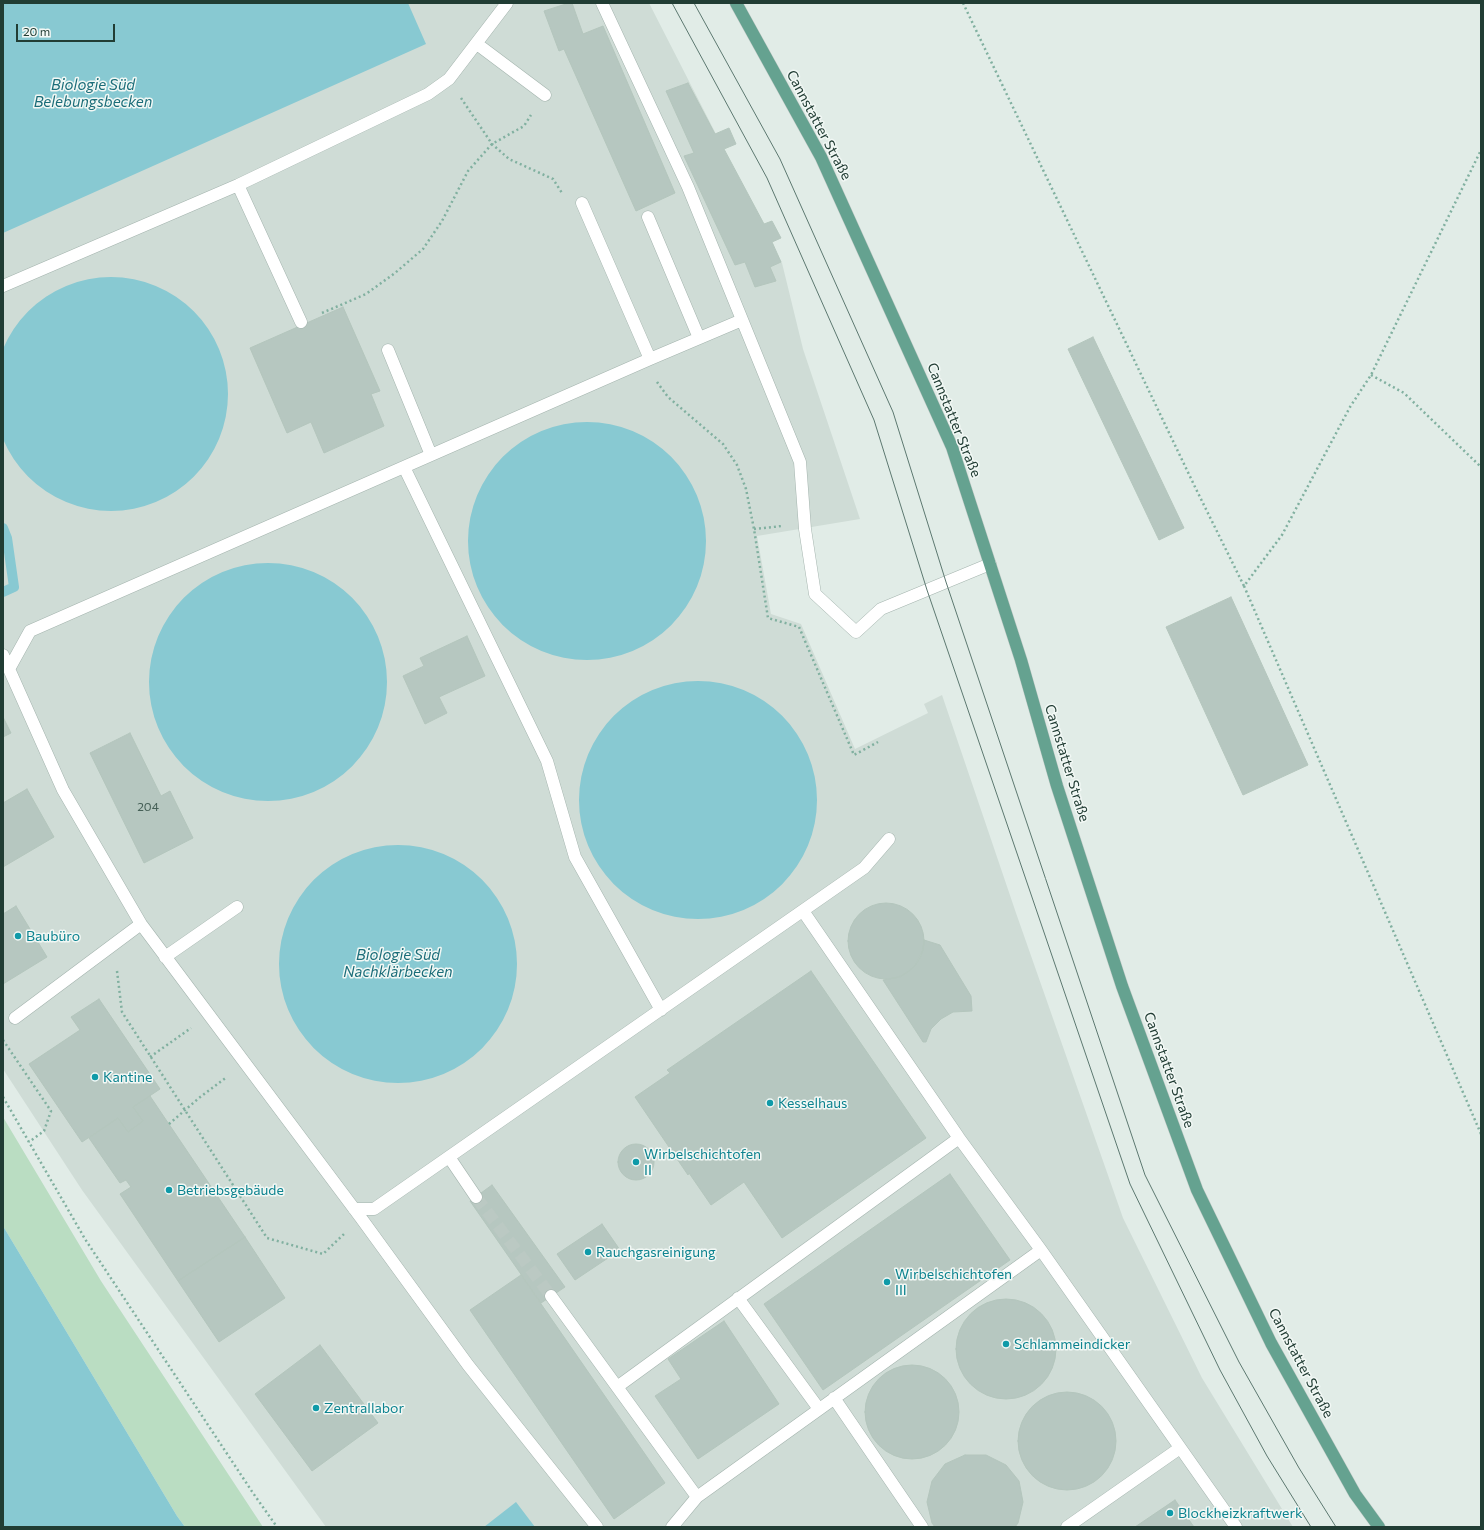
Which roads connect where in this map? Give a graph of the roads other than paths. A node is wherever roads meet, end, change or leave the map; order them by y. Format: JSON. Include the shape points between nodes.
{"nodes":[{"id":1,"x":507,"y":3,"type":"edge"},
{"id":2,"x":602,"y":3,"type":"edge"},
{"id":3,"x":736,"y":3,"type":"edge"},
{"id":4,"x":477,"y":44,"type":"junction"},
{"id":5,"x":545,"y":95,"type":"road end"},
{"id":6,"x":238,"y":185,"type":"junction"},
{"id":7,"x":582,"y":203,"type":"road end"},
{"id":8,"x":648,"y":217,"type":"dead end"},
{"id":9,"x":3,"y":286,"type":"edge"},
{"id":10,"x":742,"y":320,"type":"junction"},
{"id":11,"x":301,"y":322,"type":"road end"},
{"id":12,"x":700,"y":338,"type":"junction"},
{"id":13,"x":388,"y":350,"type":"dead end"},
{"id":14,"x":650,"y":359,"type":"junction"},
{"id":15,"x":431,"y":455,"type":"junction"},
{"id":16,"x":404,"y":466,"type":"junction"},
{"id":17,"x":990,"y":564,"type":"junction"},
{"id":18,"x":3,"y":655,"type":"edge"},
{"id":19,"x":9,"y":669,"type":"junction"},
{"id":20,"x":889,"y":839,"type":"dead end"},
{"id":21,"x":237,"y":907,"type":"dead end"},
{"id":22,"x":803,"y":911,"type":"junction"},
{"id":23,"x":141,"y":924,"type":"junction"},
{"id":24,"x":165,"y":957,"type":"junction"},
{"id":25,"x":661,"y":1010,"type":"junction"},
{"id":26,"x":15,"y":1018,"type":"dead end"},
{"id":27,"x":959,"y":1138,"type":"junction"},
{"id":28,"x":449,"y":1157,"type":"junction"},
{"id":29,"x":476,"y":1197,"type":"tunnel mouth"},
{"id":30,"x":357,"y":1214,"type":"junction"},
{"id":31,"x":1041,"y":1250,"type":"junction"},
{"id":32,"x":551,"y":1296,"type":"tunnel mouth"},
{"id":33,"x":738,"y":1298,"type":"junction"},
{"id":34,"x":617,"y":1387,"type":"junction"},
{"id":35,"x":834,"y":1398,"type":"junction"},
{"id":36,"x":819,"y":1409,"type":"junction"},
{"id":37,"x":1180,"y":1448,"type":"junction"},
{"id":38,"x":697,"y":1497,"type":"junction"},
{"id":39,"x":597,"y":1527,"type":"edge"},
{"id":40,"x":672,"y":1527,"type":"edge"},
{"id":41,"x":922,"y":1527,"type":"edge"},
{"id":42,"x":1067,"y":1527,"type":"edge"},
{"id":43,"x":1236,"y":1527,"type":"edge"},
{"id":44,"x":1380,"y":1527,"type":"edge"}],
"edges":[{"from":1,"to":4,"type":"lane"},
{"from":2,"to":10,"type":"lane","via":[[688,187]]},
{"from":3,"to":17,"type":"main road","name":"Cannstatter Straße","via":[[824,164],[952,447]]},
{"from":4,"to":5,"type":"lane"},
{"from":4,"to":6,"type":"lane","via":[[449,79],[428,94]]},
{"from":6,"to":9,"type":"lane"},
{"from":6,"to":11,"type":"lane"},
{"from":7,"to":14,"type":"lane"},
{"from":8,"to":12,"type":"lane"},
{"from":10,"to":12,"type":"lane"},
{"from":10,"to":17,"type":"lane","via":[[800,462],[805,528],[815,594],[856,632],[881,609]]},
{"from":12,"to":14,"type":"lane"},
{"from":13,"to":15,"type":"lane"},
{"from":14,"to":15,"type":"lane"},
{"from":15,"to":16,"type":"lane"},
{"from":16,"to":19,"type":"lane","via":[[30,631]]},
{"from":16,"to":25,"type":"lane","via":[[547,761],[575,857]]},
{"from":17,"to":44,"type":"main road","name":"Cannstatter Straße","via":[[1122,986],[1197,1190],[1271,1343],[1355,1494]]},
{"from":18,"to":19,"type":"lane"},
{"from":19,"to":23,"type":"lane","via":[[63,790]]},
{"from":20,"to":22,"type":"lane","via":[[864,868]]},
{"from":21,"to":24,"type":"lane"},
{"from":22,"to":25,"type":"lane"},
{"from":22,"to":27,"type":"lane"},
{"from":23,"to":24,"type":"lane"},
{"from":23,"to":26,"type":"lane"},
{"from":24,"to":30,"type":"lane"},
{"from":25,"to":28,"type":"lane"},
{"from":27,"to":31,"type":"lane"},
{"from":27,"to":33,"type":"lane"},
{"from":28,"to":29,"type":"lane"},
{"from":28,"to":30,"type":"lane","via":[[374,1209]]},
{"from":30,"to":39,"type":"lane","via":[[468,1365]]},
{"from":31,"to":35,"type":"lane"},
{"from":31,"to":37,"type":"lane"},
{"from":32,"to":34,"type":"lane"},
{"from":33,"to":34,"type":"lane"},
{"from":33,"to":36,"type":"lane"},
{"from":34,"to":38,"type":"lane"},
{"from":35,"to":36,"type":"lane"},
{"from":35,"to":41,"type":"lane"},
{"from":36,"to":38,"type":"lane"},
{"from":37,"to":42,"type":"lane"},
{"from":37,"to":43,"type":"lane"},
{"from":38,"to":40,"type":"lane"}]}
